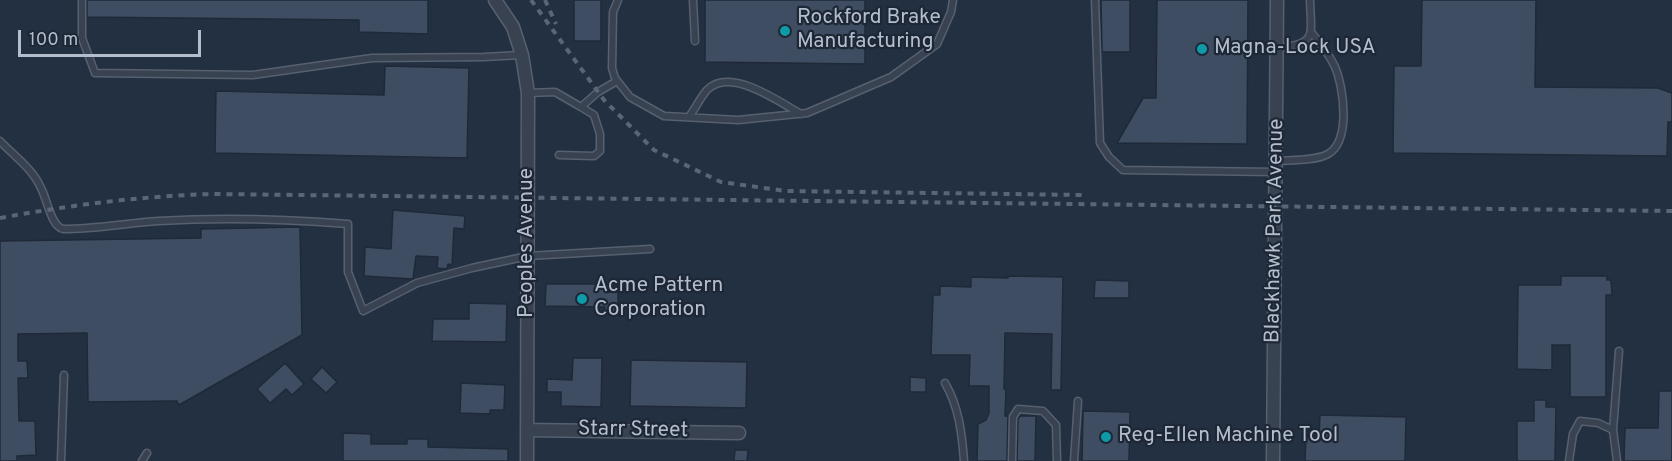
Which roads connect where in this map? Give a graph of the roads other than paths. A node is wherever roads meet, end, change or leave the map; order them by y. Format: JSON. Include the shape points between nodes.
{"nodes":[{"id":1,"x":82,"y":0,"type":"edge"},
{"id":2,"x":495,"y":0,"type":"edge"},
{"id":3,"x":618,"y":0,"type":"edge"},
{"id":4,"x":693,"y":0,"type":"edge"},
{"id":5,"x":953,"y":0,"type":"edge"},
{"id":6,"x":1095,"y":0,"type":"edge"},
{"id":7,"x":1277,"y":0,"type":"edge"},
{"id":8,"x":1310,"y":0,"type":"edge"},
{"id":9,"x":1311,"y":32,"type":"junction"},
{"id":10,"x":695,"y":41,"type":"dead end"},
{"id":11,"x":1277,"y":48,"type":"junction"},
{"id":12,"x":522,"y":55,"type":"junction"},
{"id":13,"x":617,"y":81,"type":"junction"},
{"id":14,"x":528,"y":93,"type":"junction"},
{"id":15,"x":581,"y":107,"type":"junction"},
{"id":16,"x":802,"y":114,"type":"junction"},
{"id":17,"x":689,"y":117,"type":"junction"},
{"id":18,"x":0,"y":141,"type":"edge"},
{"id":19,"x":559,"y":154,"type":"dead end"},
{"id":20,"x":1277,"y":167,"type":"junction"},
{"id":21,"x":650,"y":249,"type":"dead end"},
{"id":22,"x":528,"y":256,"type":"junction"},
{"id":23,"x":1619,"y":351,"type":"dead end"},
{"id":24,"x":64,"y":375,"type":"dead end"},
{"id":25,"x":945,"y":383,"type":"dead end"},
{"id":26,"x":1078,"y":402,"type":"dead end"},
{"id":27,"x":527,"y":430,"type":"junction"},
{"id":28,"x":1613,"y":430,"type":"junction"},
{"id":29,"x":739,"y":432,"type":"dead end"},
{"id":30,"x":147,"y":453,"type":"dead end"},
{"id":31,"x":61,"y":461,"type":"edge"},
{"id":32,"x":142,"y":461,"type":"edge"},
{"id":33,"x":527,"y":461,"type":"edge"},
{"id":34,"x":964,"y":461,"type":"edge"},
{"id":35,"x":1012,"y":461,"type":"edge"},
{"id":36,"x":1056,"y":461,"type":"edge"},
{"id":37,"x":1074,"y":461,"type":"edge"},
{"id":38,"x":1273,"y":461,"type":"edge"},
{"id":39,"x":1569,"y":461,"type":"edge"},
{"id":40,"x":1617,"y":461,"type":"edge"}],
"edges":[{"from":1,"to":12,"type":"lane","via":[[82,38],[95,73],[252,75],[372,58]]},
{"from":2,"to":12,"type":"street","name":"Peoples Avenue","via":[[513,27]]},
{"from":3,"to":13,"type":"lane","via":[[613,12],[612,68]]},
{"from":4,"to":10,"type":"lane"},
{"from":5,"to":16,"type":"lane","via":[[937,44],[891,77]]},
{"from":6,"to":20,"type":"lane","via":[[1100,143],[1123,170]]},
{"from":7,"to":11,"type":"street","name":"Blackhawk Park Avenue"},
{"from":8,"to":9,"type":"lane"},
{"from":9,"to":11,"type":"lane","via":[[1306,42]]},
{"from":9,"to":20,"type":"lane","via":[[1336,69],[1343,96],[1343,126],[1338,144],[1328,154]]},
{"from":11,"to":20,"type":"street","name":"Blackhawk Park Avenue"},
{"from":12,"to":14,"type":"street","name":"Peoples Avenue"},
{"from":13,"to":15,"type":"lane"},
{"from":13,"to":17,"type":"lane","via":[[630,97],[663,116]]},
{"from":14,"to":15,"type":"lane","via":[[555,93]]},
{"from":14,"to":22,"type":"street","name":"Peoples Avenue"},
{"from":15,"to":19,"type":"lane","via":[[594,116],[600,150],[594,156]]},
{"from":16,"to":17,"type":"lane","via":[[738,120]]},
{"from":16,"to":17,"type":"lane","via":[[746,84],[729,81],[708,89]]},
{"from":18,"to":22,"type":"lane","via":[[34,176],[58,228],[219,219],[348,224],[348,272],[363,311],[417,284]]},
{"from":20,"to":38,"type":"street","name":"Blackhawk Park Avenue"},
{"from":21,"to":22,"type":"lane"},
{"from":22,"to":27,"type":"street","name":"Peoples Avenue"},
{"from":23,"to":28,"type":"lane"},
{"from":24,"to":31,"type":"lane"},
{"from":25,"to":34,"type":"lane","via":[[954,398]]},
{"from":26,"to":37,"type":"lane"},
{"from":27,"to":29,"type":"street","name":"Starr Street"},
{"from":27,"to":33,"type":"street","name":"Peoples Avenue"},
{"from":28,"to":39,"type":"lane","via":[[1580,421],[1573,434]]},
{"from":28,"to":40,"type":"lane"},
{"from":30,"to":32,"type":"lane"},
{"from":35,"to":36,"type":"lane","via":[[1013,417],[1018,409],[1042,411],[1056,425]]}]}
